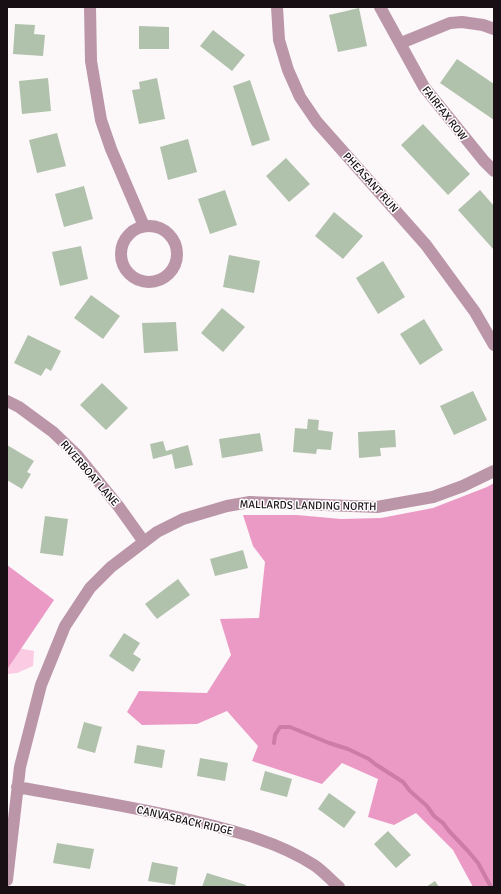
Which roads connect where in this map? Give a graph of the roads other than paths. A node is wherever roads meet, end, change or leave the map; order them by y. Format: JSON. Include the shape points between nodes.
{"nodes":[{"id":1,"x":90,"y":7,"type":"edge"},
{"id":2,"x":277,"y":7,"type":"edge"},
{"id":3,"x":380,"y":7,"type":"edge"},
{"id":4,"x":494,"y":30,"type":"edge"},
{"id":5,"x":400,"y":43,"type":"junction"},
{"id":6,"x":494,"y":171,"type":"edge"},
{"id":7,"x":144,"y":226,"type":"junction"},
{"id":8,"x":494,"y":345,"type":"edge"},
{"id":9,"x":7,"y":401,"type":"edge"},
{"id":10,"x":494,"y":471,"type":"edge"},
{"id":11,"x":144,"y":542,"type":"junction"},
{"id":12,"x":17,"y":788,"type":"junction"},
{"id":13,"x":7,"y":880,"type":"edge"},
{"id":14,"x":339,"y":887,"type":"edge"}],
"edges":[{"from":1,"to":7,"type":"street","via":[[90,62],[101,120]]},
{"from":2,"to":8,"type":"street","name":"PHEASANT RUN","via":[[279,40],[300,97],[317,122],[426,245],[474,312]]},
{"from":3,"to":5,"type":"street","name":"FAIRFAX ROW"},
{"from":4,"to":5,"type":"street","via":[[483,25],[450,23]]},
{"from":5,"to":6,"type":"street","name":"FAIRFAX ROW","via":[[424,87]]},
{"from":7,"to":7,"type":"street","via":[[153,226],[170,234],[178,251],[174,269],[160,281],[151,283],[133,278],[126,271],[120,253],[127,236]]},
{"from":9,"to":11,"type":"street","name":"RIVERBOAT LANE","via":[[19,406],[53,432],[77,455]]},
{"from":10,"to":11,"type":"street","name":"MALLARDS LANDING NORTH","via":[[433,497],[377,507],[250,502],[227,506],[183,519],[156,532]]},
{"from":11,"to":12,"type":"street","name":"MALLARDS LANDING NORTH","via":[[110,567],[90,588],[65,626],[41,685]]},
{"from":12,"to":13,"type":"street","name":"MALLARDS LANDING NORTH"},
{"from":12,"to":14,"type":"street","name":"CANVASBACK RIDGE","via":[[149,810],[227,829],[292,852],[315,866]]}]}
